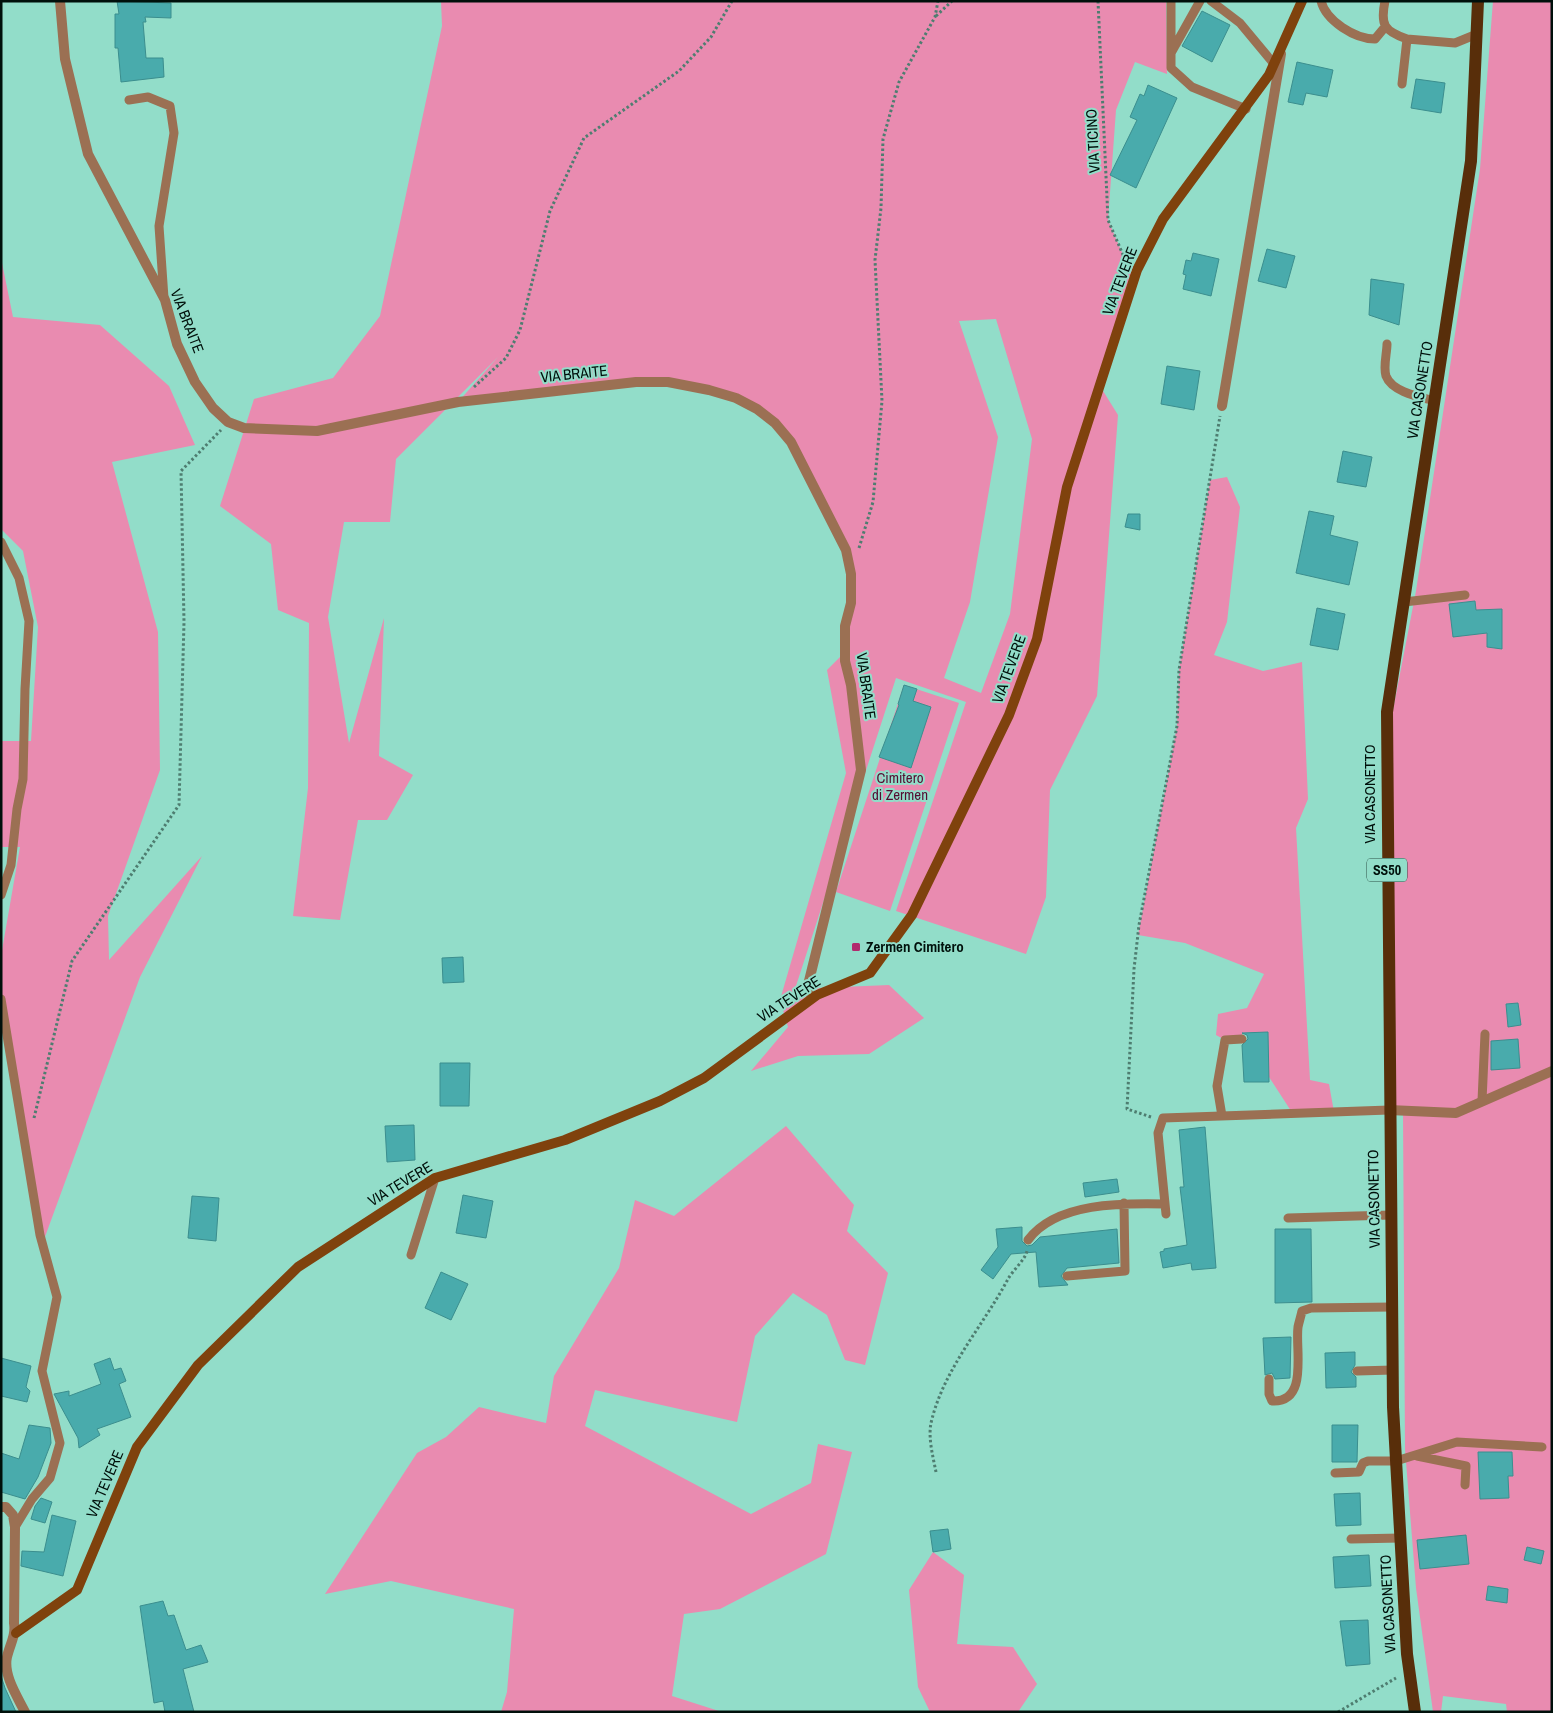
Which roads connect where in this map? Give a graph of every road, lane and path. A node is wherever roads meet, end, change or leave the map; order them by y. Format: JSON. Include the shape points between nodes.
{"nodes":[{"id":1,"x":60,"y":1,"type":"edge"},
{"id":2,"x":732,"y":1,"type":"edge"},
{"id":3,"x":938,"y":1,"type":"edge"},
{"id":4,"x":952,"y":1,"type":"edge"},
{"id":5,"x":1098,"y":1,"type":"edge"},
{"id":6,"x":1171,"y":1,"type":"edge"},
{"id":7,"x":1200,"y":1,"type":"edge"},
{"id":8,"x":1211,"y":1,"type":"edge"},
{"id":9,"x":1302,"y":1,"type":"edge"},
{"id":10,"x":1321,"y":1,"type":"edge"},
{"id":11,"x":1385,"y":1,"type":"edge"},
{"id":12,"x":1478,"y":1,"type":"edge"},
{"id":13,"x":935,"y":17,"type":"junction"},
{"id":14,"x":1385,"y":27,"type":"junction"},
{"id":15,"x":1477,"y":34,"type":"junction"},
{"id":16,"x":1407,"y":39,"type":"junction"},
{"id":17,"x":1282,"y":48,"type":"junction"},
{"id":18,"x":1171,"y":53,"type":"junction"},
{"id":19,"x":1274,"y":64,"type":"junction"},
{"id":20,"x":1402,"y":84,"type":"dead end"},
{"id":21,"x":129,"y":100,"type":"dead end"},
{"id":22,"x":1246,"y":109,"type":"junction"},
{"id":23,"x":1137,"y":270,"type":"junction"},
{"id":24,"x":165,"y":300,"type":"junction"},
{"id":25,"x":1387,"y":344,"type":"dead end"},
{"id":26,"x":1435,"y":401,"type":"junction"},
{"id":27,"x":458,"y":402,"type":"junction"},
{"id":28,"x":1222,"y":406,"type":"joint"},
{"id":29,"x":228,"y":422,"type":"junction"},
{"id":30,"x":1,"y":542,"type":"edge"},
{"id":31,"x":852,"y":574,"type":"junction"},
{"id":32,"x":1466,"y":595,"type":"dead end"},
{"id":33,"x":1404,"y":602,"type":"junction"},
{"id":34,"x":1,"y":895,"type":"edge"},
{"id":35,"x":812,"y":998,"type":"junction"},
{"id":36,"x":1,"y":999,"type":"edge"},
{"id":37,"x":1485,"y":1034,"type":"dead end"},
{"id":38,"x":1242,"y":1039,"type":"dead end"},
{"id":39,"x":1552,"y":1071,"type":"edge"},
{"id":40,"x":1482,"y":1101,"type":"junction"},
{"id":41,"x":1389,"y":1110,"type":"junction"},
{"id":42,"x":1222,"y":1116,"type":"junction"},
{"id":43,"x":1163,"y":1118,"type":"junction"},
{"id":44,"x":33,"y":1122,"type":"dead end"},
{"id":45,"x":435,"y":1178,"type":"junction"},
{"id":46,"x":1124,"y":1203,"type":"junction"},
{"id":47,"x":1165,"y":1204,"type":"junction"},
{"id":48,"x":1166,"y":1214,"type":"dead end"},
{"id":49,"x":1391,"y":1215,"type":"junction"},
{"id":50,"x":1288,"y":1218,"type":"dead end"},
{"id":51,"x":1028,"y":1240,"type":"joint"},
{"id":52,"x":411,"y":1255,"type":"dead end"},
{"id":53,"x":1067,"y":1276,"type":"dead end"},
{"id":54,"x":1392,"y":1307,"type":"junction"},
{"id":55,"x":1393,"y":1370,"type":"junction"},
{"id":56,"x":1357,"y":1371,"type":"dead end"},
{"id":57,"x":1269,"y":1379,"type":"dead end"},
{"id":58,"x":1542,"y":1447,"type":"dead end"},
{"id":59,"x":1414,"y":1456,"type":"junction"},
{"id":60,"x":1396,"y":1461,"type":"junction"},
{"id":61,"x":936,"y":1472,"type":"dead end"},
{"id":62,"x":1335,"y":1473,"type":"dead end"},
{"id":63,"x":1465,"y":1485,"type":"dead end"},
{"id":64,"x":1,"y":1507,"type":"edge"},
{"id":65,"x":15,"y":1527,"type":"junction"},
{"id":66,"x":1401,"y":1538,"type":"junction"},
{"id":67,"x":1351,"y":1539,"type":"dead end"},
{"id":68,"x":16,"y":1633,"type":"junction"},
{"id":69,"x":1409,"y":1670,"type":"junction"},
{"id":70,"x":5,"y":1672,"type":"edge"},
{"id":71,"x":25,"y":1712,"type":"edge"},
{"id":72,"x":1338,"y":1712,"type":"edge"},
{"id":73,"x":1415,"y":1712,"type":"edge"}],
"edges":[{"from":1,"to":24,"type":"street","name":"VIA BRAITE","via":[[65,59],[88,154]]},
{"from":2,"to":27,"type":"path","via":[[711,36],[679,71],[584,138],[550,211],[520,330],[506,358]]},
{"from":3,"to":13,"type":"path"},
{"from":4,"to":13,"type":"path"},
{"from":5,"to":23,"type":"path","name":"VIA TICINO","via":[[1108,220],[1124,257]]},
{"from":6,"to":18,"type":"lane"},
{"from":7,"to":18,"type":"lane"},
{"from":8,"to":19,"type":"lane","via":[[1240,23]]},
{"from":9,"to":17,"type":"main road","name":"VIA TEVERE"},
{"from":10,"to":14,"type":"lane","via":[[1332,20],[1355,35],[1375,40]]},
{"from":11,"to":14,"type":"lane","via":[[1382,16]]},
{"from":12,"to":15,"type":"main road","name":"VIA CASONETTO"},
{"from":13,"to":31,"type":"path","via":[[899,82],[883,139],[881,208],[875,260],[882,401],[873,502]]},
{"from":14,"to":16,"type":"lane","via":[[1394,35]]},
{"from":15,"to":16,"type":"lane","via":[[1455,43]]},
{"from":15,"to":26,"type":"main road","name":"VIA CASONETTO","number":"SS50","via":[[1471,162]]},
{"from":16,"to":20,"type":"lane"},
{"from":17,"to":19,"type":"main road","name":"VIA TEVERE"},
{"from":17,"to":28,"type":"street"},
{"from":18,"to":22,"type":"lane","via":[[1171,68],[1182,80]]},
{"from":19,"to":22,"type":"main road","name":"VIA TEVERE"},
{"from":21,"to":24,"type":"lane","via":[[148,96],[170,106],[174,133],[159,226]]},
{"from":22,"to":23,"type":"main road","name":"VIA TEVERE","via":[[1163,219]]},
{"from":23,"to":35,"type":"main road","name":"VIA TEVERE","via":[[1067,488],[1037,639],[1009,715],[912,915],[870,973]]},
{"from":24,"to":29,"type":"street","name":"VIA BRAITE","via":[[177,344],[195,382]]},
{"from":25,"to":26,"type":"lane","via":[[1386,375],[1392,384],[1412,395]]},
{"from":26,"to":33,"type":"main road","name":"VIA CASONETTO","number":"SS50"},
{"from":27,"to":29,"type":"street","name":"VIA BRAITE","via":[[318,431],[244,428]]},
{"from":27,"to":31,"type":"street","name":"VIA BRAITE","via":[[636,382],[668,382],[736,398],[776,423],[791,442],[846,550]]},
{"from":28,"to":43,"type":"path","via":[[1179,670],[1177,726],[1145,886],[1134,969],[1127,1109]]},
{"from":29,"to":44,"type":"path","via":[[182,472],[184,622],[179,805],[72,961]]},
{"from":30,"to":34,"type":"lane","via":[[19,578],[29,621],[23,779],[10,865]]},
{"from":31,"to":35,"type":"street","name":"VIA BRAITE","via":[[845,661],[861,770],[808,985]]},
{"from":32,"to":33,"type":"lane"},
{"from":33,"to":41,"type":"main road","name":"VIA CASONETTO","number":"SS50","via":[[1387,712]]},
{"from":35,"to":45,"type":"main road","name":"VIA TEVERE","via":[[704,1078],[660,1101],[565,1140]]},
{"from":36,"to":65,"type":"lane","via":[[40,1235],[56,1297],[42,1371],[60,1443],[50,1478]]},
{"from":37,"to":40,"type":"lane"},
{"from":38,"to":42,"type":"lane","via":[[1225,1040],[1217,1086]]},
{"from":39,"to":40,"type":"street"},
{"from":40,"to":41,"type":"street","via":[[1456,1113]]},
{"from":41,"to":42,"type":"lane"},
{"from":41,"to":49,"type":"main road","name":"VIA CASONETTO","number":"SS50"},
{"from":42,"to":43,"type":"lane"},
{"from":43,"to":47,"type":"lane","via":[[1158,1133]]},
{"from":45,"to":52,"type":"lane"},
{"from":45,"to":68,"type":"main road","name":"VIA TEVERE","via":[[298,1267],[198,1365],[137,1447],[77,1590]]},
{"from":46,"to":47,"type":"lane"},
{"from":46,"to":51,"type":"lane","via":[[1080,1210],[1037,1228]]},
{"from":46,"to":53,"type":"lane","via":[[1125,1271]]},
{"from":47,"to":48,"type":"lane"},
{"from":49,"to":50,"type":"lane"},
{"from":49,"to":54,"type":"main road","name":"VIA CASONETTO","number":"SS50"},
{"from":51,"to":61,"type":"path","via":[[1026,1255],[1014,1268],[940,1394],[931,1425]]},
{"from":54,"to":55,"type":"main road","name":"VIA CASONETTO","number":"SS50"},
{"from":54,"to":57,"type":"lane","via":[[1311,1308],[1302,1311],[1298,1327],[1296,1388],[1282,1402],[1272,1401],[1268,1394]]},
{"from":55,"to":56,"type":"lane"},
{"from":55,"to":60,"type":"main road","name":"VIA CASONETTO","number":"SS50"},
{"from":58,"to":59,"type":"lane","via":[[1458,1442]]},
{"from":59,"to":60,"type":"lane"},
{"from":59,"to":63,"type":"lane","via":[[1466,1466]]},
{"from":60,"to":62,"type":"lane","via":[[1368,1461],[1359,1472]]},
{"from":60,"to":66,"type":"main road","name":"VIA CASONETTO","number":"SS50"},
{"from":64,"to":65,"type":"street","via":[[6,1507],[13,1515]]},
{"from":65,"to":68,"type":"street"},
{"from":66,"to":67,"type":"lane"},
{"from":66,"to":69,"type":"main road","name":"VIA CASONETTO","number":"SS50"},
{"from":68,"to":70,"type":"street","via":[[6,1659]]},
{"from":69,"to":72,"type":"path"},
{"from":69,"to":73,"type":"main road","name":"VIA CASONETTO","number":"SS50"},
{"from":70,"to":71,"type":"street"}]}
